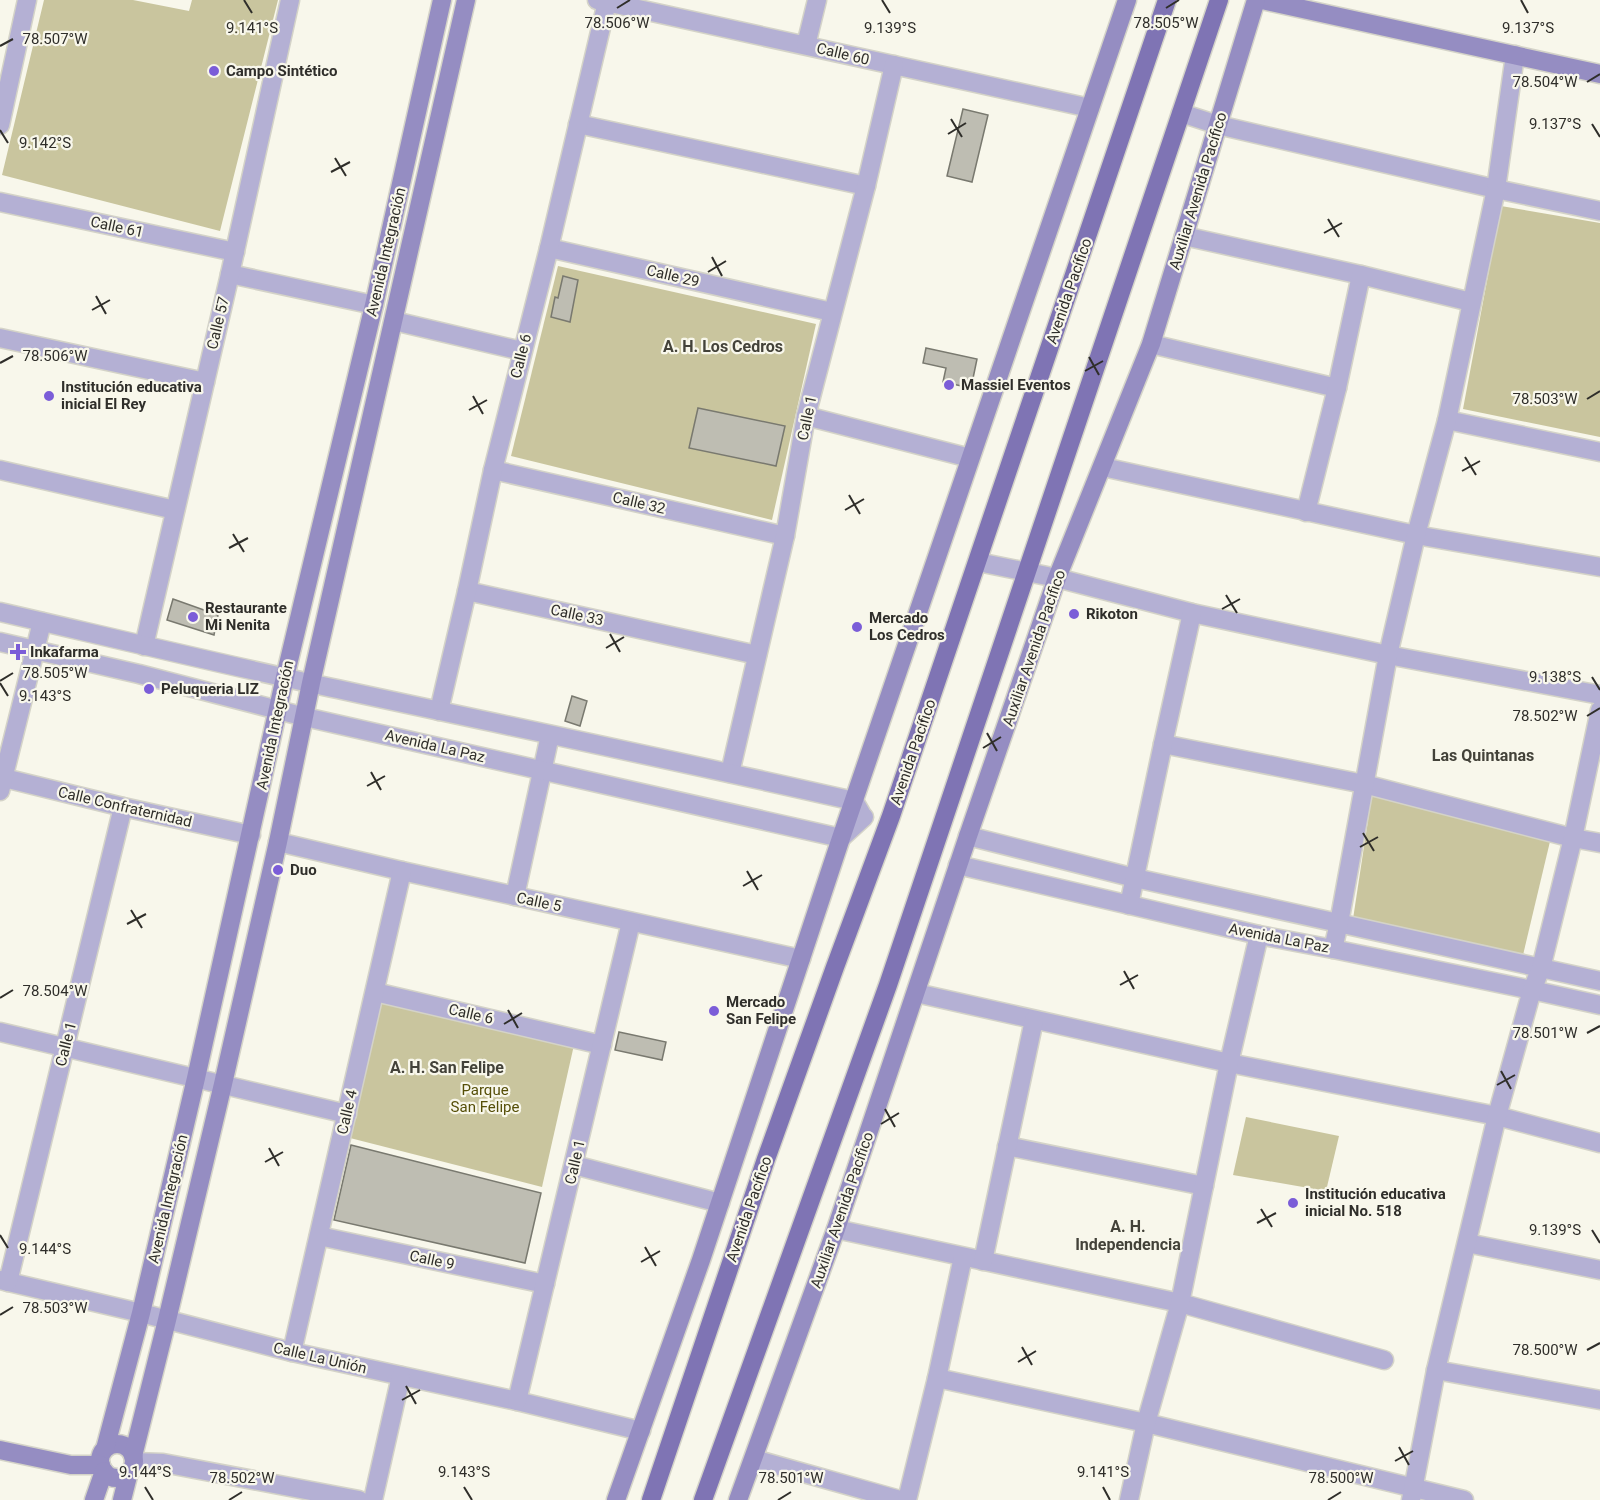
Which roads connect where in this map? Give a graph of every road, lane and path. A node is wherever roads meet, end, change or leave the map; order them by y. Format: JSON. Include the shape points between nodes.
{"nodes":[{"id":1,"x":27,"y":0,"type":"edge"},
{"id":2,"x":290,"y":0,"type":"edge"},
{"id":3,"x":442,"y":0,"type":"edge"},
{"id":4,"x":466,"y":0,"type":"edge"},
{"id":5,"x":817,"y":0,"type":"edge"},
{"id":6,"x":1128,"y":0,"type":"edge"},
{"id":7,"x":1167,"y":0,"type":"edge"},
{"id":8,"x":1219,"y":0,"type":"edge"},
{"id":9,"x":1256,"y":0,"type":"edge"},
{"id":10,"x":1262,"y":0,"type":"edge"},
{"id":11,"x":602,"y":1,"type":"edge"},
{"id":12,"x":806,"y":45,"type":"junction"},
{"id":13,"x":1515,"y":55,"type":"junction"},
{"id":14,"x":894,"y":65,"type":"junction"},
{"id":15,"x":1600,"y":74,"type":"edge"},
{"id":16,"x":1090,"y":108,"type":"junction"},
{"id":17,"x":1181,"y":114,"type":"junction"},
{"id":18,"x":578,"y":124,"type":"junction"},
{"id":19,"x":0,"y":125,"type":"edge"},
{"id":20,"x":1218,"y":125,"type":"junction"},
{"id":21,"x":866,"y":186,"type":"junction"},
{"id":22,"x":1496,"y":189,"type":"junction"},
{"id":23,"x":0,"y":202,"type":"edge"},
{"id":24,"x":1600,"y":211,"type":"edge"},
{"id":25,"x":1184,"y":236,"type":"junction"},
{"id":26,"x":549,"y":248,"type":"junction"},
{"id":27,"x":234,"y":252,"type":"junction"},
{"id":28,"x":230,"y":274,"type":"junction"},
{"id":29,"x":1361,"y":275,"type":"junction"},
{"id":30,"x":1471,"y":302,"type":"junction"},
{"id":31,"x":374,"y":305,"type":"junction"},
{"id":32,"x":832,"y":312,"type":"junction"},
{"id":33,"x":394,"y":321,"type":"junction"},
{"id":34,"x":0,"y":338,"type":"edge"},
{"id":35,"x":1151,"y":344,"type":"junction"},
{"id":36,"x":522,"y":351,"type":"junction"},
{"id":37,"x":205,"y":382,"type":"junction"},
{"id":38,"x":1337,"y":388,"type":"junction"},
{"id":39,"x":806,"y":416,"type":"junction"},
{"id":40,"x":1447,"y":420,"type":"junction"},
{"id":41,"x":1600,"y":452,"type":"edge"},
{"id":42,"x":970,"y":458,"type":"junction"},
{"id":43,"x":1103,"y":467,"type":"junction"},
{"id":44,"x":0,"y":470,"type":"edge"},
{"id":45,"x":493,"y":470,"type":"junction"},
{"id":46,"x":175,"y":510,"type":"junction"},
{"id":47,"x":1306,"y":512,"type":"junction"},
{"id":48,"x":1416,"y":535,"type":"junction"},
{"id":49,"x":784,"y":536,"type":"junction"},
{"id":50,"x":978,"y":562,"type":"junction"},
{"id":51,"x":1600,"y":567,"type":"edge"},
{"id":52,"x":1026,"y":572,"type":"junction"},
{"id":53,"x":1057,"y":578,"type":"junction"},
{"id":54,"x":467,"y":591,"type":"junction"},
{"id":55,"x":0,"y":612,"type":"edge"},
{"id":56,"x":1192,"y":613,"type":"junction"},
{"id":57,"x":42,"y":622,"type":"junction"},
{"id":58,"x":0,"y":642,"type":"edge"},
{"id":59,"x":144,"y":646,"type":"junction"},
{"id":60,"x":35,"y":650,"type":"junction"},
{"id":61,"x":757,"y":655,"type":"junction"},
{"id":62,"x":1388,"y":655,"type":"junction"},
{"id":63,"x":285,"y":677,"type":"junction"},
{"id":64,"x":311,"y":683,"type":"junction"},
{"id":65,"x":1600,"y":695,"type":"edge"},
{"id":66,"x":279,"y":710,"type":"junction"},
{"id":67,"x":1600,"y":710,"type":"edge"},
{"id":68,"x":439,"y":711,"type":"junction"},
{"id":69,"x":305,"y":717,"type":"junction"},
{"id":70,"x":550,"y":735,"type":"junction"},
{"id":71,"x":1163,"y":744,"type":"junction"},
{"id":72,"x":544,"y":770,"type":"junction"},
{"id":73,"x":730,"y":773,"type":"junction"},
{"id":74,"x":1,"y":782,"type":"edge"},
{"id":75,"x":1364,"y":784,"type":"junction"},
{"id":76,"x":854,"y":801,"type":"junction"},
{"id":77,"x":123,"y":807,"type":"junction"},
{"id":78,"x":891,"y":816,"type":"junction"},
{"id":79,"x":864,"y":817,"type":"junction"},
{"id":80,"x":251,"y":836,"type":"junction"},
{"id":81,"x":968,"y":836,"type":"junction"},
{"id":82,"x":841,"y":838,"type":"junction"},
{"id":83,"x":1573,"y":838,"type":"junction"},
{"id":84,"x":278,"y":842,"type":"junction"},
{"id":85,"x":1600,"y":843,"type":"edge"},
{"id":86,"x":958,"y":865,"type":"junction"},
{"id":87,"x":402,"y":872,"type":"junction"},
{"id":88,"x":1135,"y":878,"type":"junction"},
{"id":89,"x":515,"y":896,"type":"junction"},
{"id":90,"x":1129,"y":905,"type":"junction"},
{"id":91,"x":631,"y":922,"type":"junction"},
{"id":92,"x":1339,"y":923,"type":"junction"},
{"id":93,"x":1259,"y":935,"type":"junction"},
{"id":94,"x":1333,"y":949,"type":"junction"},
{"id":95,"x":801,"y":959,"type":"junction"},
{"id":96,"x":1541,"y":968,"type":"junction"},
{"id":97,"x":1600,"y":981,"type":"edge"},
{"id":98,"x":1532,"y":990,"type":"junction"},
{"id":99,"x":375,"y":992,"type":"junction"},
{"id":100,"x":916,"y":993,"type":"junction"},
{"id":101,"x":1600,"y":1005,"type":"edge"},
{"id":102,"x":1034,"y":1020,"type":"junction"},
{"id":103,"x":0,"y":1032,"type":"edge"},
{"id":104,"x":602,"y":1045,"type":"junction"},
{"id":105,"x":65,"y":1048,"type":"junction"},
{"id":106,"x":1229,"y":1063,"type":"junction"},
{"id":107,"x":196,"y":1078,"type":"junction"},
{"id":108,"x":223,"y":1084,"type":"junction"},
{"id":109,"x":347,"y":1114,"type":"junction"},
{"id":110,"x":1497,"y":1116,"type":"junction"},
{"id":111,"x":1600,"y":1143,"type":"edge"},
{"id":112,"x":1007,"y":1146,"type":"junction"},
{"id":113,"x":574,"y":1165,"type":"junction"},
{"id":114,"x":1204,"y":1186,"type":"junction"},
{"id":115,"x":720,"y":1203,"type":"junction"},
{"id":116,"x":836,"y":1229,"type":"junction"},
{"id":117,"x":319,"y":1236,"type":"junction"},
{"id":118,"x":1467,"y":1243,"type":"junction"},
{"id":119,"x":963,"y":1257,"type":"junction"},
{"id":120,"x":982,"y":1261,"type":"junction"},
{"id":121,"x":1600,"y":1270,"type":"edge"},
{"id":122,"x":4,"y":1281,"type":"edge"},
{"id":123,"x":545,"y":1284,"type":"junction"},
{"id":124,"x":1180,"y":1303,"type":"junction"},
{"id":125,"x":141,"y":1313,"type":"junction"},
{"id":126,"x":167,"y":1320,"type":"junction"},
{"id":127,"x":292,"y":1352,"type":"junction"},
{"id":128,"x":1384,"y":1360,"type":"dead end"},
{"id":129,"x":1436,"y":1370,"type":"junction"},
{"id":130,"x":401,"y":1376,"type":"junction"},
{"id":131,"x":937,"y":1378,"type":"junction"},
{"id":132,"x":1600,"y":1400,"type":"edge"},
{"id":133,"x":517,"y":1401,"type":"junction"},
{"id":134,"x":1146,"y":1423,"type":"junction"},
{"id":135,"x":641,"y":1431,"type":"junction"},
{"id":136,"x":0,"y":1450,"type":"edge"},
{"id":137,"x":754,"y":1460,"type":"junction"},
{"id":138,"x":103,"y":1462,"type":"junction"},
{"id":139,"x":132,"y":1463,"type":"junction"},
{"id":140,"x":1413,"y":1494,"type":"edge"},
{"id":141,"x":94,"y":1500,"type":"edge"},
{"id":142,"x":122,"y":1500,"type":"edge"},
{"id":143,"x":359,"y":1500,"type":"edge"},
{"id":144,"x":373,"y":1500,"type":"edge"},
{"id":145,"x":616,"y":1500,"type":"edge"},
{"id":146,"x":651,"y":1500,"type":"edge"},
{"id":147,"x":703,"y":1500,"type":"edge"},
{"id":148,"x":738,"y":1500,"type":"edge"},
{"id":149,"x":900,"y":1500,"type":"edge"},
{"id":150,"x":907,"y":1500,"type":"edge"},
{"id":151,"x":1129,"y":1500,"type":"edge"},
{"id":152,"x":1464,"y":1500,"type":"edge"}],
"edges":[{"from":1,"to":19,"type":"street"},
{"from":2,"to":27,"type":"street","name":"Calle 57"},
{"from":3,"to":31,"type":"main road","name":"Avenida Integración"},
{"from":4,"to":33,"type":"main road"},
{"from":5,"to":12,"type":"street"},
{"from":6,"to":16,"type":"main road"},
{"from":7,"to":50,"type":"main road","name":"Avenida Pacífico"},
{"from":8,"to":17,"type":"main road"},
{"from":9,"to":20,"type":"main road","name":"Auxiliar Avenida Pacífico"},
{"from":10,"to":13,"type":"main road"},
{"from":11,"to":12,"type":"street","name":"Calle 60"},
{"from":11,"to":18,"type":"street","name":"Calle 6"},
{"from":12,"to":14,"type":"street","name":"Calle 60"},
{"from":13,"to":15,"type":"main road"},
{"from":13,"to":22,"type":"street"},
{"from":14,"to":16,"type":"street","name":"Calle 60"},
{"from":14,"to":21,"type":"street","name":"Calle 1"},
{"from":16,"to":42,"type":"main road"},
{"from":17,"to":20,"type":"street"},
{"from":17,"to":52,"type":"main road"},
{"from":18,"to":21,"type":"street"},
{"from":18,"to":26,"type":"street","name":"Calle 6"},
{"from":20,"to":22,"type":"street"},
{"from":20,"to":25,"type":"main road","name":"Auxiliar Avenida Pacífico"},
{"from":21,"to":32,"type":"street","name":"Calle 1"},
{"from":22,"to":24,"type":"street"},
{"from":22,"to":30,"type":"street"},
{"from":23,"to":27,"type":"street","name":"Calle 61"},
{"from":25,"to":29,"type":"street"},
{"from":25,"to":35,"type":"main road","name":"Auxiliar Avenida Pacífico"},
{"from":26,"to":32,"type":"street","name":"Calle 29"},
{"from":26,"to":36,"type":"street","name":"Calle 6"},
{"from":27,"to":28,"type":"street","name":"Calle 57"},
{"from":28,"to":31,"type":"street"},
{"from":28,"to":37,"type":"street","name":"Calle 57"},
{"from":29,"to":30,"type":"street"},
{"from":29,"to":38,"type":"street"},
{"from":30,"to":40,"type":"street"},
{"from":31,"to":63,"type":"main road","name":"Avenida Integración"},
{"from":32,"to":39,"type":"street","name":"Calle 1"},
{"from":33,"to":36,"type":"street"},
{"from":33,"to":64,"type":"main road"},
{"from":34,"to":37,"type":"street"},
{"from":35,"to":38,"type":"street"},
{"from":35,"to":43,"type":"main road","name":"Auxiliar Avenida Pacífico"},
{"from":36,"to":45,"type":"street","name":"Calle 6"},
{"from":37,"to":46,"type":"street","name":"Calle 57"},
{"from":38,"to":47,"type":"street"},
{"from":39,"to":42,"type":"street"},
{"from":39,"to":49,"type":"street","name":"Calle 1"},
{"from":40,"to":41,"type":"street"},
{"from":40,"to":48,"type":"street"},
{"from":42,"to":76,"type":"main road"},
{"from":43,"to":47,"type":"street"},
{"from":43,"to":53,"type":"main road","name":"Auxiliar Avenida Pacífico"},
{"from":44,"to":46,"type":"street"},
{"from":45,"to":49,"type":"street","name":"Calle 32"},
{"from":45,"to":54,"type":"street","name":"Calle 6"},
{"from":46,"to":59,"type":"street","name":"Calle 57"},
{"from":47,"to":48,"type":"street"},
{"from":48,"to":51,"type":"street"},
{"from":48,"to":62,"type":"street"},
{"from":49,"to":61,"type":"street","name":"Calle 1"},
{"from":50,"to":52,"type":"street"},
{"from":50,"to":78,"type":"main road","name":"Avenida Pacífico"},
{"from":52,"to":53,"type":"street"},
{"from":52,"to":147,"type":"main road","via":[[888,985]]},
{"from":53,"to":56,"type":"street"},
{"from":53,"to":81,"type":"main road","name":"Auxiliar Avenida Pacífico"},
{"from":54,"to":61,"type":"street","name":"Calle 33"},
{"from":54,"to":68,"type":"street","name":"Calle 6"},
{"from":55,"to":57,"type":"street"},
{"from":56,"to":62,"type":"street"},
{"from":56,"to":71,"type":"street"},
{"from":57,"to":59,"type":"street"},
{"from":57,"to":60,"type":"street"},
{"from":58,"to":60,"type":"street","name":"Avenida La Paz"},
{"from":59,"to":63,"type":"street"},
{"from":60,"to":66,"type":"street","name":"Avenida La Paz"},
{"from":60,"to":74,"type":"street"},
{"from":61,"to":73,"type":"street","name":"Calle 1"},
{"from":62,"to":65,"type":"street"},
{"from":62,"to":75,"type":"street"},
{"from":63,"to":64,"type":"street"},
{"from":63,"to":66,"type":"main road","name":"Avenida Integración"},
{"from":64,"to":68,"type":"street"},
{"from":64,"to":69,"type":"main road"},
{"from":66,"to":69,"type":"street","name":"Avenida La Paz"},
{"from":66,"to":80,"type":"main road","name":"Avenida Integración"},
{"from":67,"to":83,"type":"street"},
{"from":68,"to":70,"type":"street"},
{"from":69,"to":72,"type":"street","name":"Avenida La Paz"},
{"from":69,"to":84,"type":"main road"},
{"from":70,"to":72,"type":"street"},
{"from":70,"to":73,"type":"street"},
{"from":71,"to":75,"type":"street"},
{"from":71,"to":88,"type":"street"},
{"from":72,"to":82,"type":"street","name":"Avenida La Paz"},
{"from":72,"to":89,"type":"street"},
{"from":73,"to":76,"type":"street"},
{"from":74,"to":77,"type":"street","name":"Calle Confraternidad"},
{"from":75,"to":83,"type":"street"},
{"from":75,"to":92,"type":"street"},
{"from":76,"to":79,"type":"street"},
{"from":76,"to":82,"type":"main road"},
{"from":77,"to":80,"type":"street","name":"Calle Confraternidad"},
{"from":77,"to":105,"type":"street","name":"Calle 1"},
{"from":78,"to":79,"type":"street"},
{"from":78,"to":146,"type":"main road","name":"Avenida Pacífico","via":[[766,1159]]},
{"from":79,"to":82,"type":"street"},
{"from":80,"to":107,"type":"main road","name":"Avenida Integración"},
{"from":81,"to":86,"type":"main road","name":"Auxiliar Avenida Pacífico"},
{"from":81,"to":88,"type":"street"},
{"from":82,"to":95,"type":"main road"},
{"from":83,"to":85,"type":"street"},
{"from":83,"to":96,"type":"street"},
{"from":84,"to":87,"type":"street","name":"Calle 5"},
{"from":84,"to":108,"type":"main road"},
{"from":86,"to":90,"type":"street","name":"Avenida La Paz"},
{"from":86,"to":100,"type":"main road","name":"Auxiliar Avenida Pacífico"},
{"from":87,"to":89,"type":"street","name":"Calle 5"},
{"from":87,"to":99,"type":"street","name":"Calle 4"},
{"from":88,"to":90,"type":"street"},
{"from":88,"to":92,"type":"street"},
{"from":89,"to":91,"type":"street","name":"Calle 5"},
{"from":90,"to":93,"type":"street","name":"Avenida La Paz"},
{"from":91,"to":95,"type":"street","name":"Calle 5"},
{"from":91,"to":104,"type":"street","name":"Calle 1"},
{"from":92,"to":94,"type":"street"},
{"from":92,"to":96,"type":"street"},
{"from":93,"to":94,"type":"street","name":"Avenida La Paz"},
{"from":93,"to":106,"type":"street"},
{"from":94,"to":98,"type":"street","name":"Avenida La Paz"},
{"from":95,"to":115,"type":"main road"},
{"from":96,"to":97,"type":"street"},
{"from":96,"to":98,"type":"street"},
{"from":98,"to":101,"type":"street","name":"Avenida La Paz"},
{"from":98,"to":110,"type":"street"},
{"from":99,"to":104,"type":"street","name":"Calle 6"},
{"from":99,"to":109,"type":"street","name":"Calle 4"},
{"from":100,"to":102,"type":"street"},
{"from":100,"to":116,"type":"main road","name":"Auxiliar Avenida Pacífico"},
{"from":102,"to":106,"type":"street"},
{"from":102,"to":112,"type":"street"},
{"from":103,"to":105,"type":"street"},
{"from":104,"to":113,"type":"street","name":"Calle 1"},
{"from":105,"to":107,"type":"street"},
{"from":105,"to":122,"type":"street","name":"Calle 1"},
{"from":106,"to":110,"type":"street"},
{"from":106,"to":114,"type":"street"},
{"from":107,"to":108,"type":"street"},
{"from":107,"to":125,"type":"main road","name":"Avenida Integración"},
{"from":108,"to":109,"type":"street"},
{"from":108,"to":126,"type":"main road"},
{"from":109,"to":117,"type":"street","name":"Calle 4"},
{"from":110,"to":111,"type":"street"},
{"from":110,"to":118,"type":"street"},
{"from":112,"to":114,"type":"street"},
{"from":112,"to":120,"type":"street"},
{"from":113,"to":115,"type":"street"},
{"from":113,"to":123,"type":"street","name":"Calle 1"},
{"from":114,"to":124,"type":"street"},
{"from":115,"to":135,"type":"main road"},
{"from":116,"to":119,"type":"street"},
{"from":116,"to":137,"type":"main road","name":"Auxiliar Avenida Pacífico"},
{"from":117,"to":123,"type":"street","name":"Calle 9"},
{"from":117,"to":127,"type":"street","name":"Calle 4"},
{"from":118,"to":121,"type":"street"},
{"from":118,"to":129,"type":"street"},
{"from":119,"to":120,"type":"street"},
{"from":119,"to":131,"type":"street"},
{"from":120,"to":124,"type":"street"},
{"from":122,"to":125,"type":"street","name":"Calle La Unión"},
{"from":123,"to":133,"type":"street","name":"Calle 1"},
{"from":124,"to":128,"type":"street"},
{"from":124,"to":134,"type":"street"},
{"from":125,"to":126,"type":"street","name":"Calle La Unión"},
{"from":125,"to":138,"type":"main road","name":"Avenida Integración"},
{"from":126,"to":127,"type":"street","name":"Calle La Unión"},
{"from":126,"to":139,"type":"main road"},
{"from":127,"to":130,"type":"street","name":"Calle La Unión"},
{"from":129,"to":132,"type":"street"},
{"from":129,"to":140,"type":"street"},
{"from":130,"to":133,"type":"street","name":"Calle La Unión"},
{"from":130,"to":144,"type":"street"},
{"from":131,"to":134,"type":"street"},
{"from":131,"to":150,"type":"street"},
{"from":133,"to":135,"type":"street","name":"Calle La Unión"},
{"from":134,"to":140,"type":"street"},
{"from":134,"to":151,"type":"street"},
{"from":135,"to":145,"type":"main road"},
{"from":136,"to":138,"type":"main road","via":[[71,1465]]},
{"from":137,"to":148,"type":"main road","name":"Auxiliar Avenida Pacífico"},
{"from":137,"to":149,"type":"street"},
{"from":138,"to":139,"type":"main road","via":[[113,1477],[124,1476]]},
{"from":138,"to":139,"type":"main road","via":[[115,1444],[121,1444]]},
{"from":138,"to":141,"type":"main road","name":"Avenida Integración"},
{"from":139,"to":142,"type":"main road"},
{"from":139,"to":143,"type":"street","via":[[163,1463]]},
{"from":140,"to":152,"type":"street"}]}
